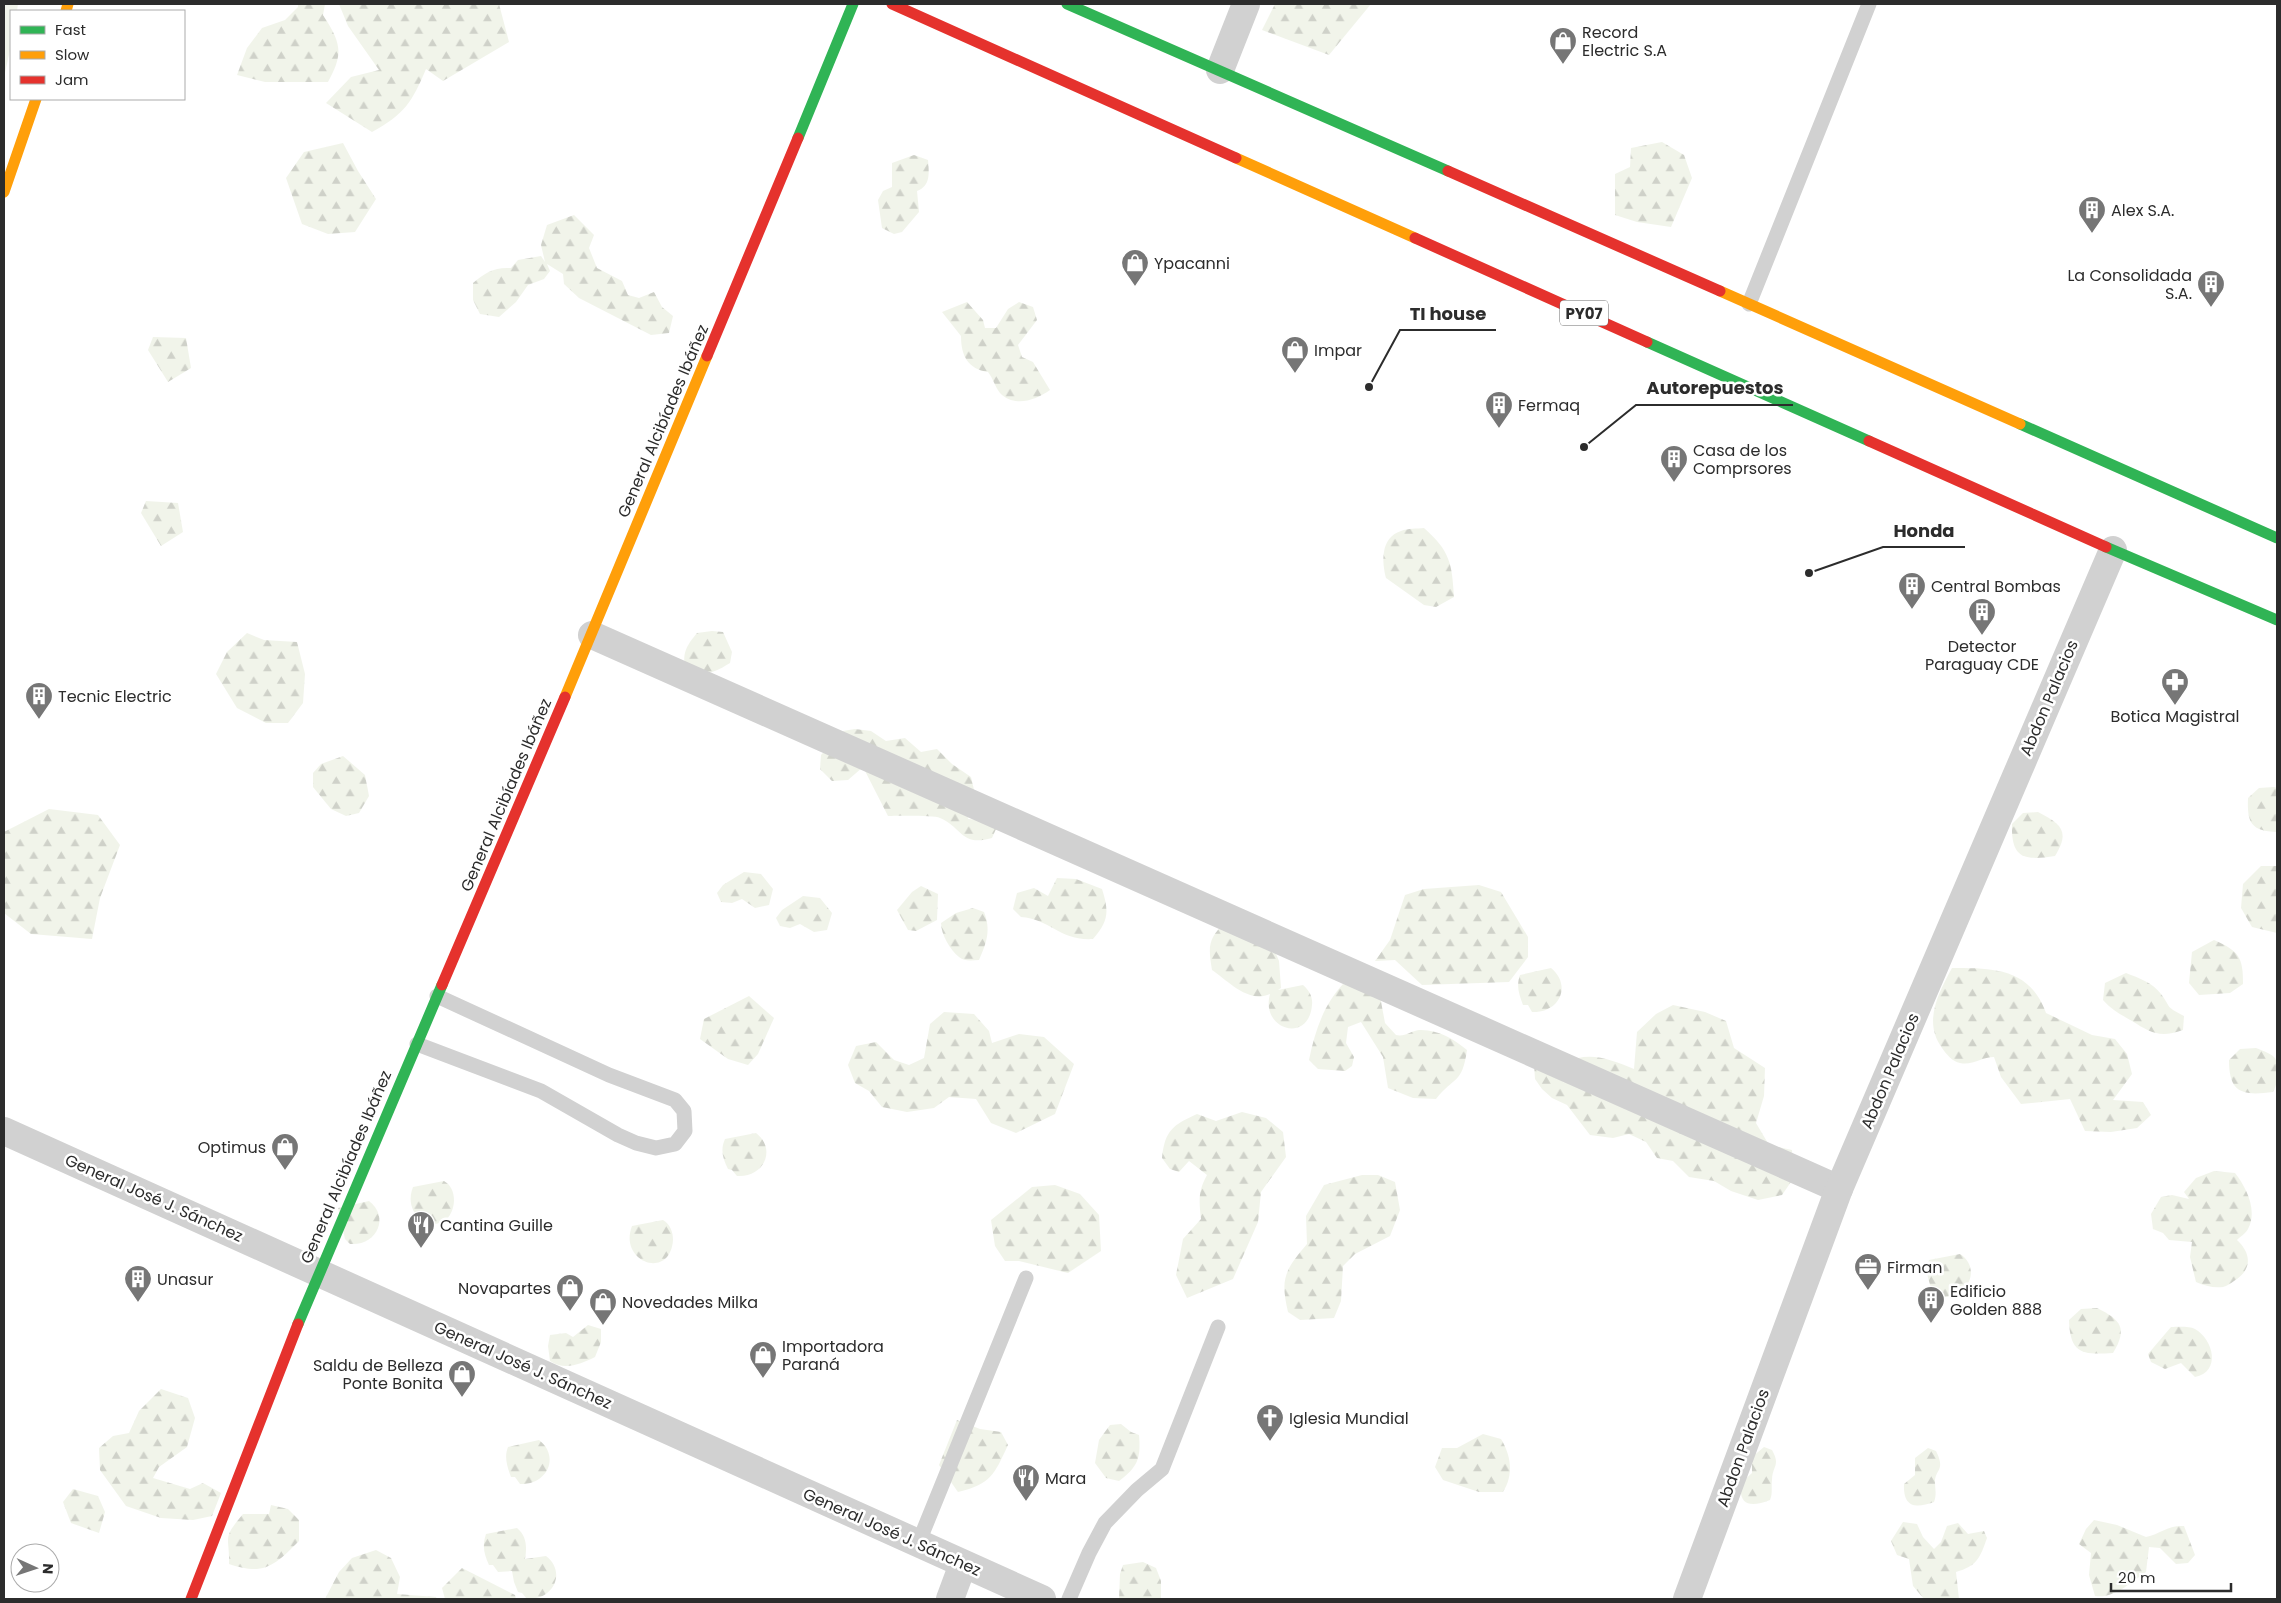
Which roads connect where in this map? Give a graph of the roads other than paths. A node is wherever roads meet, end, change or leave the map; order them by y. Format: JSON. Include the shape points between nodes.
{"nodes":[{"id":1,"x":853,"y":4,"type":"edge"},
{"id":2,"x":892,"y":4,"type":"edge"},
{"id":3,"x":1067,"y":4,"type":"edge"},
{"id":4,"x":1246,"y":4,"type":"edge"},
{"id":5,"x":1869,"y":4,"type":"edge"},
{"id":6,"x":1220,"y":70,"type":"junction"},
{"id":7,"x":36,"y":100,"type":"edge"},
{"id":8,"x":4,"y":192,"type":"edge"},
{"id":9,"x":1749,"y":304,"type":"junction"},
{"id":10,"x":2277,"y":538,"type":"edge"},
{"id":11,"x":2112,"y":550,"type":"junction"},
{"id":12,"x":2277,"y":620,"type":"edge"},
{"id":13,"x":592,"y":634,"type":"junction"},
{"id":14,"x":437,"y":996,"type":"junction"},
{"id":15,"x":417,"y":1044,"type":"junction"},
{"id":16,"x":4,"y":1131,"type":"edge"},
{"id":17,"x":1839,"y":1189,"type":"junction"},
{"id":18,"x":319,"y":1272,"type":"junction"},
{"id":19,"x":1026,"y":1278,"type":"dead end"},
{"id":20,"x":1218,"y":1327,"type":"dead end"},
{"id":21,"x":918,"y":1544,"type":"junction"},
{"id":22,"x":964,"y":1564,"type":"junction"},
{"id":23,"x":191,"y":1599,"type":"edge"},
{"id":24,"x":950,"y":1599,"type":"edge"},
{"id":25,"x":1042,"y":1599,"type":"edge"},
{"id":26,"x":1069,"y":1599,"type":"edge"},
{"id":27,"x":1687,"y":1599,"type":"edge"}],
"edges":[{"from":1,"to":13,"type":"main road","name":"General Alcibíades Ibáñez"},
{"from":2,"to":11,"type":"main road","number":"PY07"},
{"from":3,"to":6,"type":"main road"},
{"from":4,"to":6,"type":"street"},
{"from":5,"to":9,"type":"lane"},
{"from":6,"to":9,"type":"main road"},
{"from":7,"to":8,"type":"main road"},
{"from":9,"to":10,"type":"main road"},
{"from":11,"to":12,"type":"main road","number":"PY07"},
{"from":11,"to":17,"type":"street","name":"Abdon Palacios"},
{"from":13,"to":14,"type":"main road","name":"General Alcibíades Ibáñez"},
{"from":13,"to":17,"type":"street"},
{"from":14,"to":15,"type":"main road","name":"General Alcibíades Ibáñez"},
{"from":14,"to":15,"type":"lane","via":[[608,1075],[675,1100],[684,1111],[685,1131],[675,1144],[656,1148],[636,1142],[618,1135],[541,1090]]},
{"from":15,"to":18,"type":"main road","name":"General Alcibíades Ibáñez"},
{"from":16,"to":18,"type":"street","name":"General José J. Sánchez"},
{"from":17,"to":27,"type":"street","name":"Abdon Palacios"},
{"from":18,"to":21,"type":"street","name":"General José J. Sánchez"},
{"from":18,"to":23,"type":"main road","name":"General Alcibíades Ibáñez"},
{"from":19,"to":21,"type":"lane"},
{"from":20,"to":26,"type":"lane","via":[[1162,1469],[1105,1523]]},
{"from":21,"to":22,"type":"street","name":"General José J. Sánchez"},
{"from":22,"to":24,"type":"street"},
{"from":22,"to":25,"type":"street","name":"General José J. Sánchez"}]}
